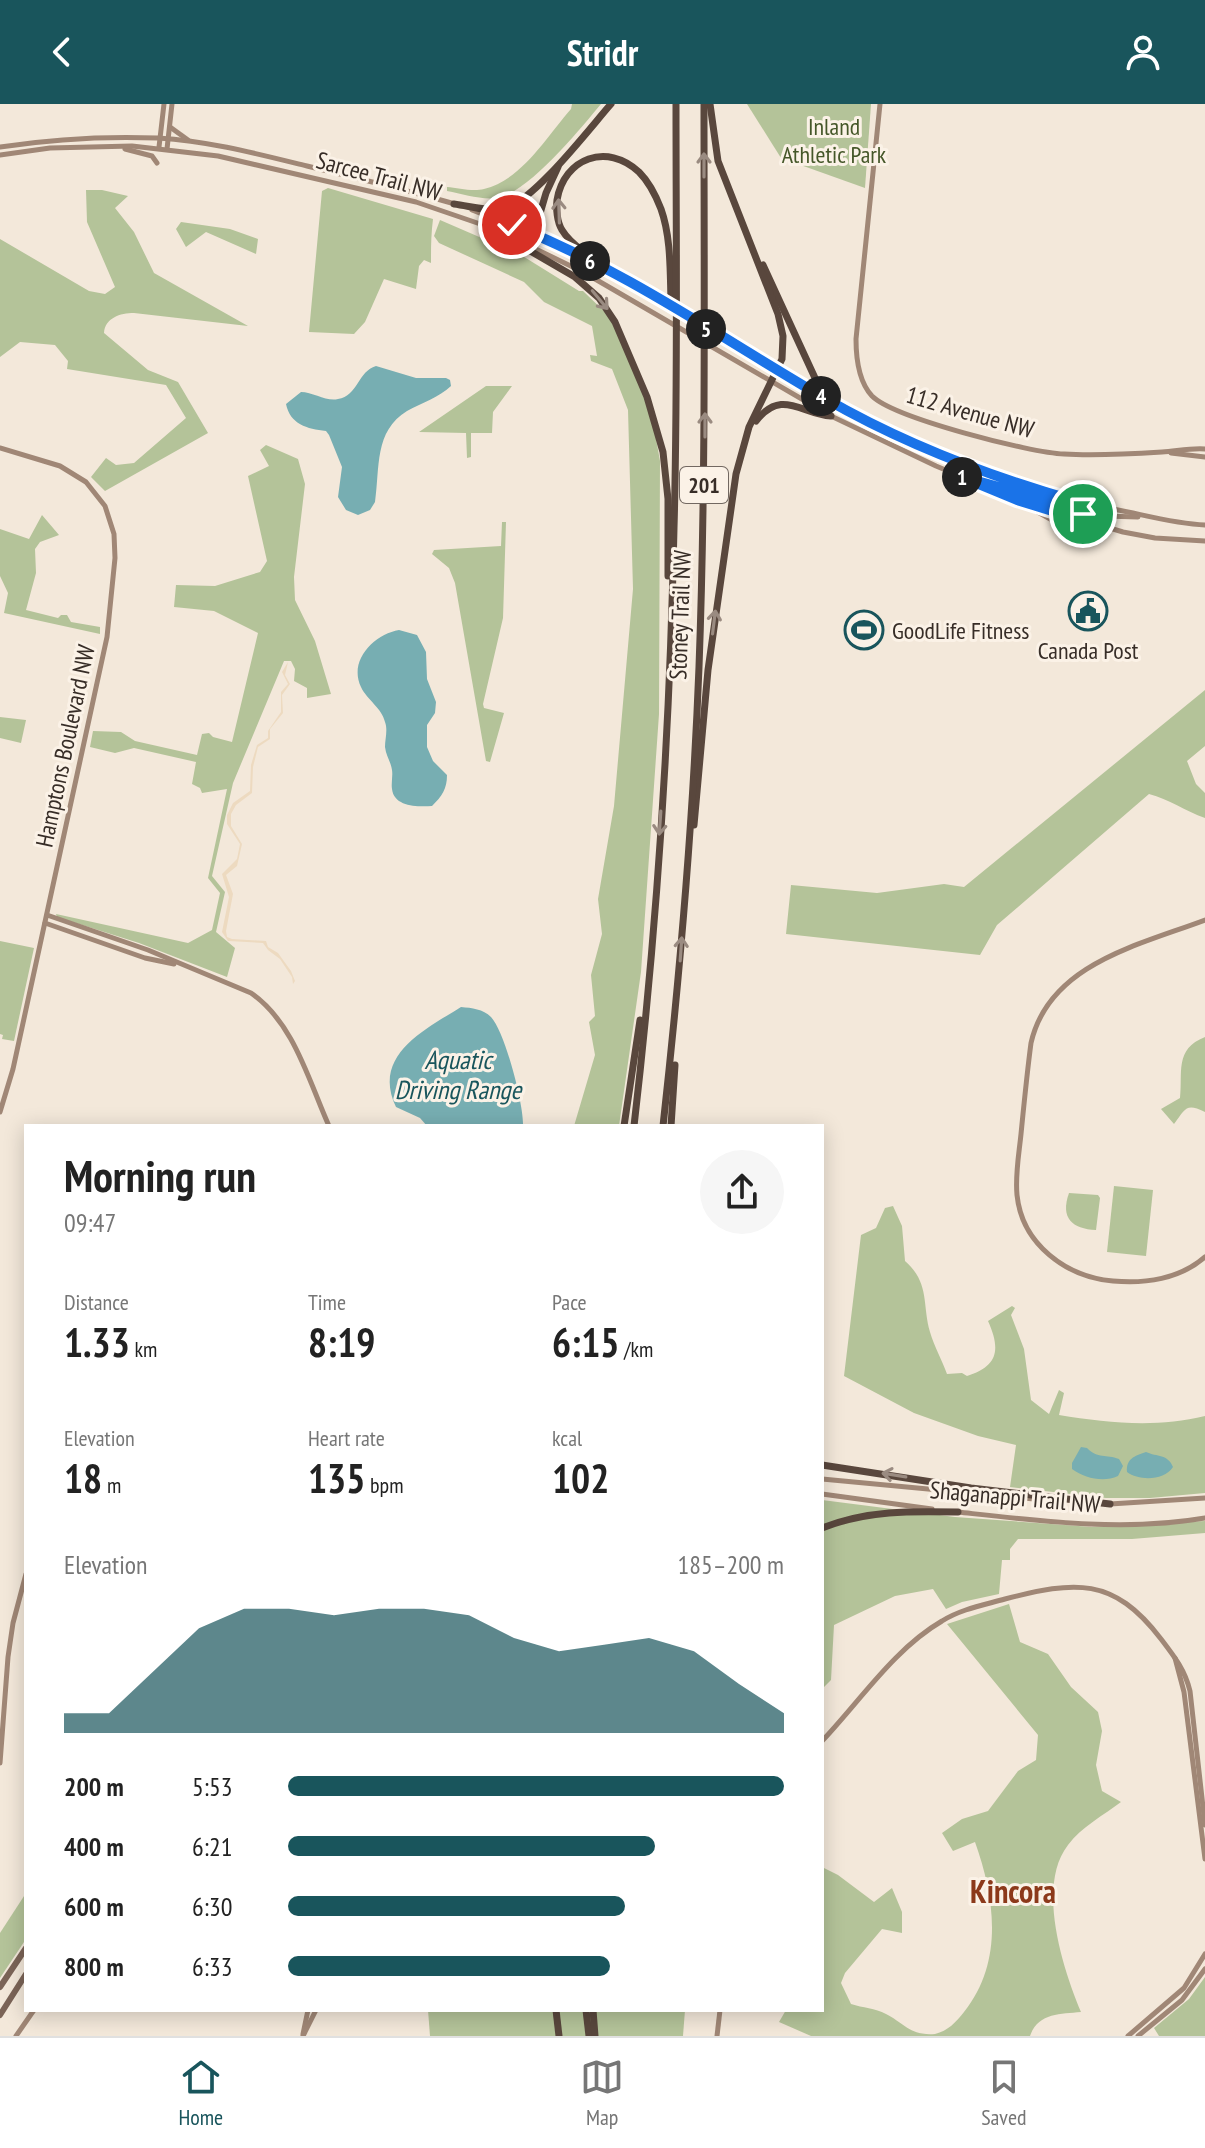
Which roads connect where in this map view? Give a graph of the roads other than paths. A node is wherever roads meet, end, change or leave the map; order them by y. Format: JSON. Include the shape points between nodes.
{"nodes":[{"id":1,"x":164,"y":104,"type":"edge"},
{"id":2,"x":172,"y":104,"type":"edge"},
{"id":3,"x":611,"y":104,"type":"edge"},
{"id":4,"x":676,"y":104,"type":"edge"},
{"id":5,"x":704,"y":104,"type":"edge"},
{"id":6,"x":710,"y":104,"type":"edge"},
{"id":7,"x":880,"y":104,"type":"edge"},
{"id":8,"x":169,"y":127,"type":"junction"},
{"id":9,"x":160,"y":138,"type":"junction"},
{"id":10,"x":168,"y":139,"type":"junction"},
{"id":11,"x":194,"y":142,"type":"junction"},
{"id":12,"x":0,"y":147,"type":"edge"},
{"id":13,"x":116,"y":147,"type":"junction"},
{"id":14,"x":159,"y":147,"type":"junction"},
{"id":15,"x":167,"y":149,"type":"junction"},
{"id":16,"x":0,"y":155,"type":"edge"},
{"id":17,"x":563,"y":159,"type":"junction"},
{"id":18,"x":157,"y":163,"type":"dead end"},
{"id":19,"x":454,"y":204,"type":"junction"},
{"id":20,"x":489,"y":227,"type":"junction"},
{"id":21,"x":745,"y":228,"type":"junction"},
{"id":22,"x":534,"y":234,"type":"junction"},
{"id":23,"x":531,"y":244,"type":"junction"},
{"id":24,"x":629,"y":282,"type":"junction"},
{"id":25,"x":777,"y":370,"type":"junction"},
{"id":26,"x":771,"y":382,"type":"junction"},
{"id":27,"x":676,"y":397,"type":"junction"},
{"id":28,"x":831,"y":416,"type":"junction"},
{"id":29,"x":864,"y":419,"type":"junction"},
{"id":30,"x":0,"y":448,"type":"edge"},
{"id":31,"x":1205,"y":449,"type":"edge"},
{"id":32,"x":1166,"y":452,"type":"junction"},
{"id":33,"x":1205,"y":457,"type":"edge"},
{"id":34,"x":736,"y":471,"type":"junction"},
{"id":35,"x":959,"y":476,"type":"junction"},
{"id":36,"x":1017,"y":500,"type":"junction"},
{"id":37,"x":1079,"y":502,"type":"junction"},
{"id":38,"x":1071,"y":516,"type":"junction"},
{"id":39,"x":1152,"y":517,"type":"junction"},
{"id":40,"x":1205,"y":525,"type":"edge"},
{"id":41,"x":1066,"y":531,"type":"dead end"},
{"id":42,"x":1205,"y":541,"type":"edge"},
{"id":43,"x":666,"y":745,"type":"junction"},
{"id":44,"x":687,"y":866,"type":"junction"},
{"id":45,"x":47,"y":915,"type":"junction"},
{"id":46,"x":1205,"y":920,"type":"edge"},
{"id":47,"x":45,"y":923,"type":"junction"},
{"id":48,"x":185,"y":967,"type":"junction"},
{"id":49,"x":647,"y":995,"type":"junction"},
{"id":50,"x":675,"y":1027,"type":"junction"},
{"id":51,"x":0,"y":1112,"type":"edge"},
{"id":52,"x":328,"y":1124,"type":"edge"},
{"id":53,"x":624,"y":1124,"type":"edge"},
{"id":54,"x":634,"y":1124,"type":"edge"},
{"id":55,"x":663,"y":1124,"type":"edge"},
{"id":56,"x":671,"y":1124,"type":"edge"},
{"id":57,"x":1205,"y":1257,"type":"edge"},
{"id":58,"x":824,"y":1465,"type":"edge"},
{"id":59,"x":824,"y":1479,"type":"edge"},
{"id":60,"x":824,"y":1494,"type":"edge"},
{"id":61,"x":1205,"y":1498,"type":"edge"},
{"id":62,"x":1110,"y":1504,"type":"junction"},
{"id":63,"x":958,"y":1512,"type":"junction"},
{"id":64,"x":1205,"y":1518,"type":"edge"},
{"id":65,"x":824,"y":1527,"type":"edge"},
{"id":66,"x":24,"y":1582,"type":"edge"},
{"id":67,"x":1175,"y":1657,"type":"junction"},
{"id":68,"x":824,"y":1739,"type":"edge"},
{"id":69,"x":0,"y":1763,"type":"edge"},
{"id":70,"x":1205,"y":1825,"type":"edge"},
{"id":71,"x":1205,"y":1859,"type":"edge"},
{"id":72,"x":24,"y":1951,"type":"edge"},
{"id":73,"x":1205,"y":1954,"type":"edge"},
{"id":74,"x":1205,"y":1969,"type":"edge"},
{"id":75,"x":24,"y":1977,"type":"edge"},
{"id":76,"x":0,"y":1987,"type":"edge"},
{"id":77,"x":33,"y":2012,"type":"edge"},
{"id":78,"x":308,"y":2012,"type":"edge"},
{"id":79,"x":315,"y":2012,"type":"edge"},
{"id":80,"x":556,"y":2012,"type":"edge"},
{"id":81,"x":586,"y":2012,"type":"edge"},
{"id":82,"x":593,"y":2012,"type":"edge"},
{"id":83,"x":720,"y":2012,"type":"edge"},
{"id":84,"x":0,"y":2015,"type":"edge"},
{"id":85,"x":303,"y":2035,"type":"edge"},
{"id":86,"x":16,"y":2036,"type":"edge"},
{"id":87,"x":559,"y":2036,"type":"edge"},
{"id":88,"x":589,"y":2036,"type":"edge"},
{"id":89,"x":595,"y":2036,"type":"edge"},
{"id":90,"x":717,"y":2036,"type":"edge"},
{"id":91,"x":1128,"y":2036,"type":"edge"},
{"id":92,"x":1138,"y":2036,"type":"edge"}],
"edges":[{"from":1,"to":9,"type":"street"},
{"from":2,"to":8,"type":"street"},
{"from":3,"to":17,"type":"highway"},
{"from":4,"to":27,"type":"highway","name":"Stoney Trail NW","number":"201"},
{"from":44,"to":5,"type":"highway","name":"Stoney Trail NW","number":"201","one_way":true,"via":[[703,516]]},
{"from":6,"to":21,"type":"highway","via":[[718,161]]},
{"from":7,"to":32,"type":"street","name":"112 Avenue NW","via":[[856,339],[856,359],[872,396],[919,419],[1033,450]]},
{"from":8,"to":10,"type":"street"},
{"from":8,"to":11,"type":"street"},
{"from":9,"to":10,"type":"street","name":"Sarcee Trail NW"},
{"from":9,"to":12,"type":"street","name":"Sarcee Trail NW","via":[[50,140]]},
{"from":9,"to":14,"type":"street"},
{"from":10,"to":11,"type":"street","name":"Sarcee Trail NW"},
{"from":10,"to":15,"type":"street"},
{"from":11,"to":19,"type":"street","name":"Sarcee Trail NW"},
{"from":13,"to":14,"type":"street","name":"Sarcee Trail NW"},
{"from":13,"to":16,"type":"street","name":"Sarcee Trail NW"},
{"from":13,"to":18,"type":"street","via":[[142,152]]},
{"from":14,"to":15,"type":"street","name":"Sarcee Trail NW"},
{"from":15,"to":20,"type":"street","name":"Sarcee Trail NW","via":[[250,162],[439,209]]},
{"from":17,"to":19,"type":"highway","via":[[508,208],[494,211]]},
{"from":17,"to":22,"type":"highway"},
{"from":19,"to":22,"type":"street","name":"Sarcee Trail NW"},
{"from":20,"to":23,"type":"street","name":"Sarcee Trail NW"},
{"from":20,"to":43,"type":"highway","one_way":true,"via":[[575,277],[599,298],[620,332],[647,397],[663,452],[668,499]]},
{"from":21,"to":25,"type":"highway","via":[[782,326],[784,347]]},
{"from":21,"to":29,"type":"highway","via":[[815,378],[830,396]]},
{"from":22,"to":23,"type":"highway"},
{"from":22,"to":24,"type":"street","name":"Sarcee Trail NW"},
{"from":23,"to":26,"type":"street","name":"Sarcee Trail NW"},
{"from":24,"to":25,"type":"street","name":"Sarcee Trail NW"},
{"from":24,"to":27,"type":"highway","one_way":true,"via":[[569,240],[559,227],[560,186],[569,170],[584,160],[605,156],[625,162],[640,173],[661,209],[669,257]]},
{"from":25,"to":26,"type":"highway"},
{"from":25,"to":29,"type":"street","name":"Sarcee Trail NW"},
{"from":26,"to":28,"type":"street","name":"Sarcee Trail NW"},
{"from":26,"to":34,"type":"highway","via":[[742,444]]},
{"from":27,"to":43,"type":"highway","name":"Stoney Trail NW","number":"201"},
{"from":28,"to":34,"type":"highway","via":[[792,404],[766,410],[753,425]]},
{"from":28,"to":35,"type":"street","name":"Sarcee Trail NW"},
{"from":29,"to":37,"type":"street","name":"Sarcee Trail NW","via":[[990,475]]},
{"from":30,"to":45,"type":"street","name":"Hamptons Boulevard NW","via":[[60,466],[86,482],[105,506],[114,534],[107,637]]},
{"from":31,"to":32,"type":"street","name":"112 Avenue NW"},
{"from":32,"to":33,"type":"street","name":"112 Avenue NW"},
{"from":44,"to":34,"type":"highway","one_way":true},
{"from":35,"to":36,"type":"street","name":"Sarcee Trail NW"},
{"from":35,"to":37,"type":"street","via":[[1063,505]]},
{"from":36,"to":38,"type":"street","name":"Sarcee Trail NW"},
{"from":36,"to":41,"type":"street"},
{"from":37,"to":39,"type":"street","name":"Sarcee Trail NW"},
{"from":38,"to":39,"type":"street"},
{"from":38,"to":42,"type":"street","name":"Sarcee Trail NW","via":[[1155,538]]},
{"from":39,"to":40,"type":"street","name":"Sarcee Trail NW"},
{"from":43,"to":49,"type":"highway","name":"Stoney Trail NW","number":"201","one_way":true},
{"from":50,"to":44,"type":"highway","name":"Stoney Trail NW","number":"201","one_way":true},
{"from":45,"to":47,"type":"street","name":"Hamptons Boulevard NW"},
{"from":45,"to":48,"type":"street"},
{"from":46,"to":57,"type":"street","via":[[1104,959],[1052,998],[1031,1043],[1017,1184],[1020,1211],[1034,1240],[1077,1272],[1107,1280],[1148,1281],[1180,1273]]},
{"from":47,"to":48,"type":"street"},
{"from":47,"to":51,"type":"street","name":"Hamptons Boulevard NW"},
{"from":48,"to":52,"type":"street","via":[[251,993],[272,1010],[290,1036]]},
{"from":49,"to":53,"type":"highway"},
{"from":49,"to":54,"type":"highway","name":"Stoney Trail NW","number":"201"},
{"from":50,"to":55,"type":"highway","name":"Stoney Trail NW","number":"201"},
{"from":50,"to":56,"type":"highway"},
{"from":62,"to":58,"type":"highway","one_way":true},
{"from":59,"to":62,"type":"street","name":"Shaganappi Trail NW"},
{"from":60,"to":63,"type":"street","name":"Shaganappi Trail NW"},
{"from":61,"to":62,"type":"street","name":"Shaganappi Trail NW"},
{"from":63,"to":64,"type":"street","name":"Shaganappi Trail NW","via":[[1093,1523]]},
{"from":63,"to":65,"type":"highway","via":[[880,1512]]},
{"from":66,"to":69,"type":"street","via":[[8,1657]]},
{"from":67,"to":68,"type":"street","via":[[1138,1614],[1100,1590],[1070,1586],[1022,1595],[963,1611],[928,1630]]},
{"from":67,"to":70,"type":"street","via":[[1190,1691]]},
{"from":67,"to":71,"type":"street"},
{"from":72,"to":76,"type":"main road"},
{"from":73,"to":91,"type":"street","via":[[1184,1988]]},
{"from":74,"to":92,"type":"street","via":[[1182,2000]]},
{"from":75,"to":84,"type":"main road"},
{"from":77,"to":86,"type":"street"},
{"from":78,"to":85,"type":"street"},
{"from":79,"to":85,"type":"street"},
{"from":80,"to":87,"type":"highway"},
{"from":81,"to":88,"type":"highway"},
{"from":82,"to":89,"type":"highway"},
{"from":83,"to":90,"type":"street"}]}
